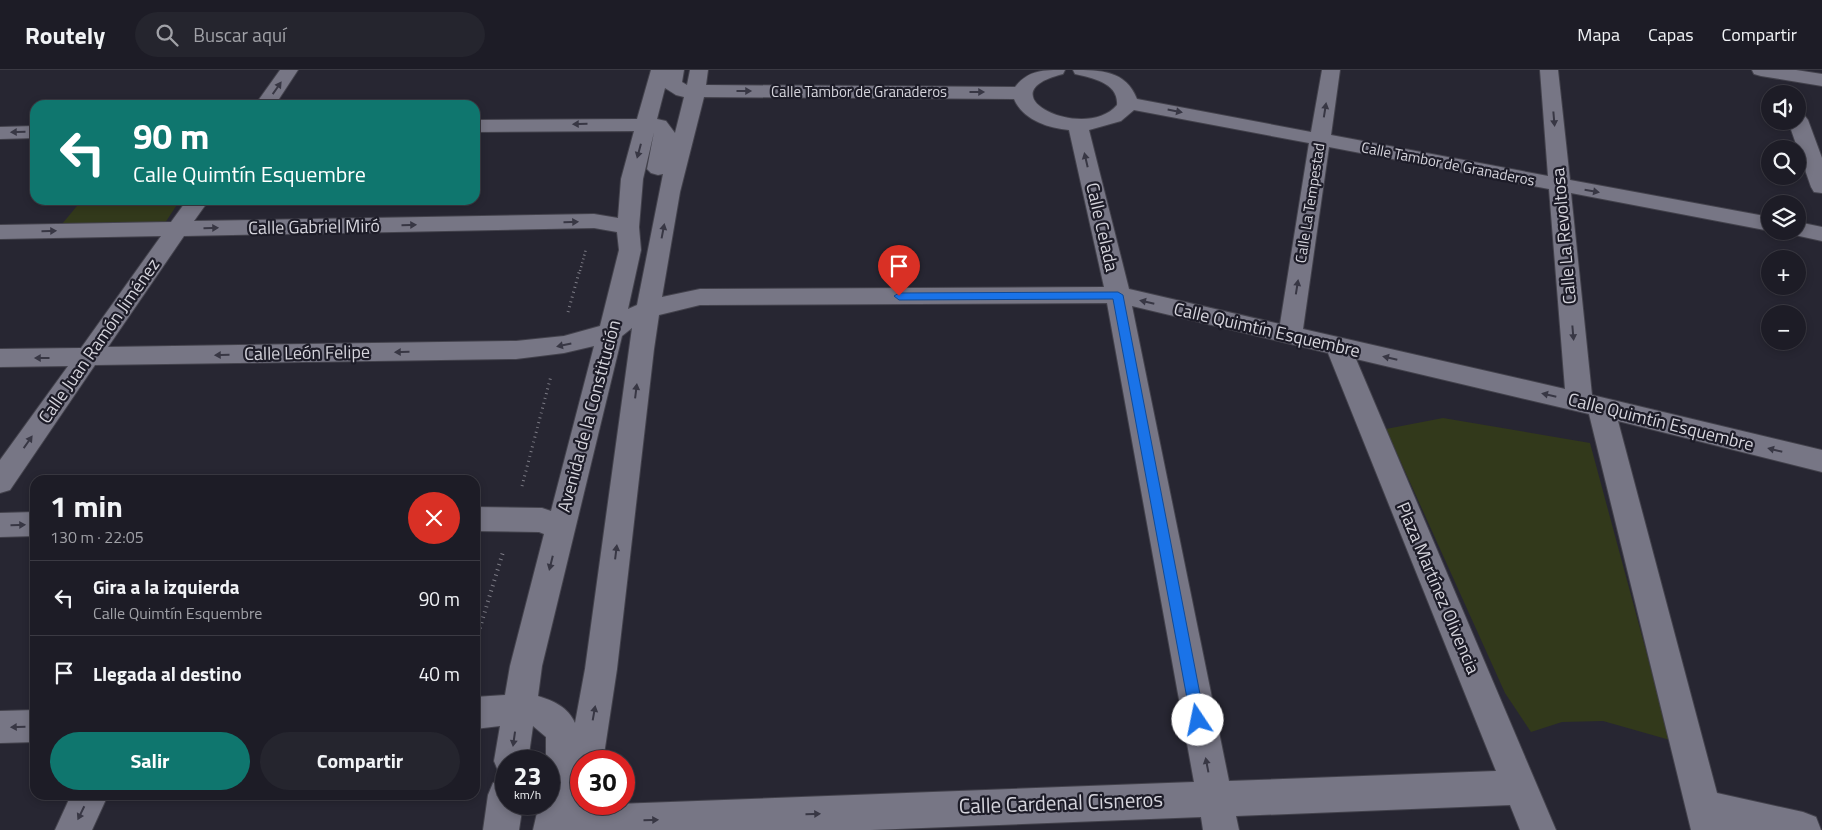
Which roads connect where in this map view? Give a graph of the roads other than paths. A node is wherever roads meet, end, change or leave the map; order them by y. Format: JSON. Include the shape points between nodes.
{"nodes":[{"id":1,"x":289,"y":70,"type":"edge"},
{"id":2,"x":660,"y":70,"type":"edge"},
{"id":3,"x":675,"y":70,"type":"edge"},
{"id":4,"x":1056,"y":70,"type":"edge"},
{"id":5,"x":1332,"y":70,"type":"edge"},
{"id":6,"x":1550,"y":70,"type":"edge"},
{"id":7,"x":1761,"y":70,"type":"edge"},
{"id":8,"x":1090,"y":71,"type":"edge"},
{"id":9,"x":1779,"y":71,"type":"edge"},
{"id":10,"x":697,"y":80,"type":"edge"},
{"id":11,"x":1822,"y":80,"type":"edge"},
{"id":12,"x":1784,"y":85,"type":"edge"},
{"id":13,"x":1022,"y":93,"type":"junction"},
{"id":14,"x":268,"y":100,"type":"edge"},
{"id":15,"x":1127,"y":102,"type":"junction"},
{"id":16,"x":646,"y":124,"type":"junction"},
{"id":17,"x":1078,"y":125,"type":"junction"},
{"id":18,"x":480,"y":126,"type":"edge"},
{"id":19,"x":1802,"y":130,"type":"edge"},
{"id":20,"x":30,"y":132,"type":"edge"},
{"id":21,"x":0,"y":133,"type":"edge"},
{"id":22,"x":1320,"y":140,"type":"junction"},
{"id":23,"x":1560,"y":185,"type":"junction"},
{"id":24,"x":1822,"y":187,"type":"edge"},
{"id":25,"x":670,"y":192,"type":"junction"},
{"id":26,"x":195,"y":205,"type":"edge"},
{"id":27,"x":1761,"y":222,"type":"edge"},
{"id":28,"x":628,"y":227,"type":"junction"},
{"id":29,"x":178,"y":229,"type":"junction"},
{"id":30,"x":1806,"y":231,"type":"edge"},
{"id":31,"x":0,"y":232,"type":"edge"},
{"id":32,"x":1822,"y":234,"type":"edge"},
{"id":33,"x":654,"y":274,"type":"junction"},
{"id":34,"x":1118,"y":295,"type":"junction"},
{"id":35,"x":700,"y":297,"type":"junction"},
{"id":36,"x":648,"y":309,"type":"junction"},
{"id":37,"x":611,"y":331,"type":"junction"},
{"id":38,"x":1290,"y":336,"type":"junction"},
{"id":39,"x":1338,"y":346,"type":"junction"},
{"id":40,"x":88,"y":357,"type":"junction"},
{"id":41,"x":0,"y":358,"type":"edge"},
{"id":42,"x":1590,"y":405,"type":"junction"},
{"id":43,"x":1822,"y":461,"type":"edge"},
{"id":44,"x":0,"y":482,"type":"edge"},
{"id":45,"x":480,"y":519,"type":"edge"},
{"id":46,"x":30,"y":524,"type":"edge"},
{"id":47,"x":0,"y":525,"type":"edge"},
{"id":48,"x":559,"y":528,"type":"junction"},
{"id":49,"x":518,"y":710,"type":"junction"},
{"id":50,"x":480,"y":713,"type":"edge"},
{"id":51,"x":30,"y":726,"type":"edge"},
{"id":52,"x":0,"y":727,"type":"edge"},
{"id":53,"x":513,"y":750,"type":"edge"},
{"id":54,"x":588,"y":750,"type":"edge"},
{"id":55,"x":1520,"y":787,"type":"junction"},
{"id":56,"x":88,"y":800,"type":"edge"},
{"id":57,"x":1217,"y":814,"type":"edge"},
{"id":58,"x":503,"y":815,"type":"edge"},
{"id":59,"x":576,"y":815,"type":"edge"},
{"id":60,"x":1706,"y":819,"type":"edge"},
{"id":61,"x":73,"y":830,"type":"edge"},
{"id":62,"x":501,"y":830,"type":"edge"},
{"id":63,"x":552,"y":830,"type":"edge"},
{"id":64,"x":574,"y":830,"type":"edge"},
{"id":65,"x":604,"y":830,"type":"edge"},
{"id":66,"x":1538,"y":830,"type":"edge"},
{"id":67,"x":1804,"y":830,"type":"edge"}],
"edges":[{"from":14,"to":1,"type":"street","one_way":true},
{"from":2,"to":16,"type":"street","name":"Avenida de la Constitución"},
{"from":3,"to":10,"type":"street","name":"Calle Tambor de Granaderos","via":[[672,84],[683,90]]},
{"from":4,"to":13,"type":"street","via":[[1034,77]]},
{"from":22,"to":5,"type":"street","name":"Calle La Tempestad","one_way":true},
{"from":6,"to":23,"type":"street","name":"Calle La Revoltosa","one_way":true},
{"from":7,"to":9,"type":"street"},
{"from":8,"to":15,"type":"street","via":[[1120,85]]},
{"from":9,"to":11,"type":"street"},
{"from":9,"to":12,"type":"street"},
{"from":10,"to":13,"type":"street","name":"Calle Tambor de Granaderos","one_way":true},
{"from":10,"to":25,"type":"street"},
{"from":13,"to":17,"type":"street","via":[[1028,108],[1037,115]]},
{"from":15,"to":17,"type":"street","via":[[1124,110],[1106,122]]},
{"from":15,"to":22,"type":"street","name":"Calle Tambor de Granaderos","one_way":true},
{"from":16,"to":18,"type":"street","one_way":true},
{"from":16,"to":25,"type":"street","via":[[659,125],[665,133],[658,170],[660,182]]},
{"from":16,"to":28,"type":"street","name":"Avenida de la Constitución","one_way":true,"via":[[632,179]]},
{"from":34,"to":17,"type":"street","name":"Calle Celada","one_way":true},
{"from":19,"to":24,"type":"street"},
{"from":20,"to":21,"type":"street","one_way":true},
{"from":22,"to":23,"type":"street","name":"Calle Tambor de Granaderos"},
{"from":38,"to":22,"type":"street","name":"Calle La Tempestad","one_way":true},
{"from":23,"to":27,"type":"street","name":"Calle Tambor de Granaderos","one_way":true},
{"from":23,"to":42,"type":"street","name":"Calle La Revoltosa","one_way":true},
{"from":33,"to":25,"type":"street","one_way":true},
{"from":26,"to":29,"type":"street","name":"Calle Juan Ramón Jiménez"},
{"from":29,"to":28,"type":"street","name":"Calle Gabriel Miró","one_way":true,"via":[[594,221]]},
{"from":28,"to":37,"type":"street","name":"Avenida de la Constitución","via":[[630,250]]},
{"from":31,"to":29,"type":"street","name":"Calle Gabriel Miró","one_way":true},
{"from":29,"to":40,"type":"street","name":"Calle Juan Ramón Jiménez"},
{"from":30,"to":32,"type":"street"},
{"from":33,"to":35,"type":"street","via":[[670,285]]},
{"from":33,"to":36,"type":"street"},
{"from":34,"to":35,"type":"street","name":"Calle Quimtín Esquembre"},
{"from":38,"to":34,"type":"street","name":"Calle Quimtín Esquembre","one_way":true},
{"from":57,"to":34,"type":"street","name":"Calle Celada","one_way":true},
{"from":35,"to":36,"type":"street","name":"Calle León Felipe","via":[[667,302]]},
{"from":36,"to":37,"type":"street","name":"Calle León Felipe"},
{"from":54,"to":36,"type":"street","one_way":true},
{"from":37,"to":40,"type":"street","name":"Calle León Felipe","one_way":true,"via":[[559,346],[516,350]]},
{"from":37,"to":48,"type":"street","name":"Avenida de la Constitución"},
{"from":38,"to":39,"type":"street","name":"Calle Quimtín Esquembre"},
{"from":42,"to":39,"type":"street","name":"Calle Quimtín Esquembre","one_way":true},
{"from":39,"to":55,"type":"street","name":"Plaza Martínez Olivencia"},
{"from":40,"to":41,"type":"street","name":"Calle León Felipe","one_way":true},
{"from":44,"to":40,"type":"street","name":"Calle Juan Ramón Jiménez","one_way":true},
{"from":43,"to":42,"type":"street","name":"Calle Quimtín Esquembre","one_way":true},
{"from":42,"to":60,"type":"street"},
{"from":45,"to":48,"type":"street","via":[[542,520]]},
{"from":47,"to":46,"type":"street","one_way":true},
{"from":48,"to":49,"type":"street","name":"Avenida de la Constitución","one_way":true},
{"from":49,"to":50,"type":"street"},
{"from":49,"to":53,"type":"street","name":"Avenida de la Constitución","one_way":true},
{"from":49,"to":63,"type":"street","via":[[539,712],[555,720],[564,736]]},
{"from":51,"to":52,"type":"street","one_way":true},
{"from":55,"to":57,"type":"street","name":"Calle Cardenal Cisneros"},
{"from":55,"to":66,"type":"street","name":"Plaza Martínez Olivencia"},
{"from":56,"to":61,"type":"street","one_way":true},
{"from":65,"to":57,"type":"street","name":"Calle Cardenal Cisneros","one_way":true,"via":[[617,822]]},
{"from":58,"to":62,"type":"street"},
{"from":59,"to":64,"type":"street"},
{"from":60,"to":67,"type":"street"}]}
